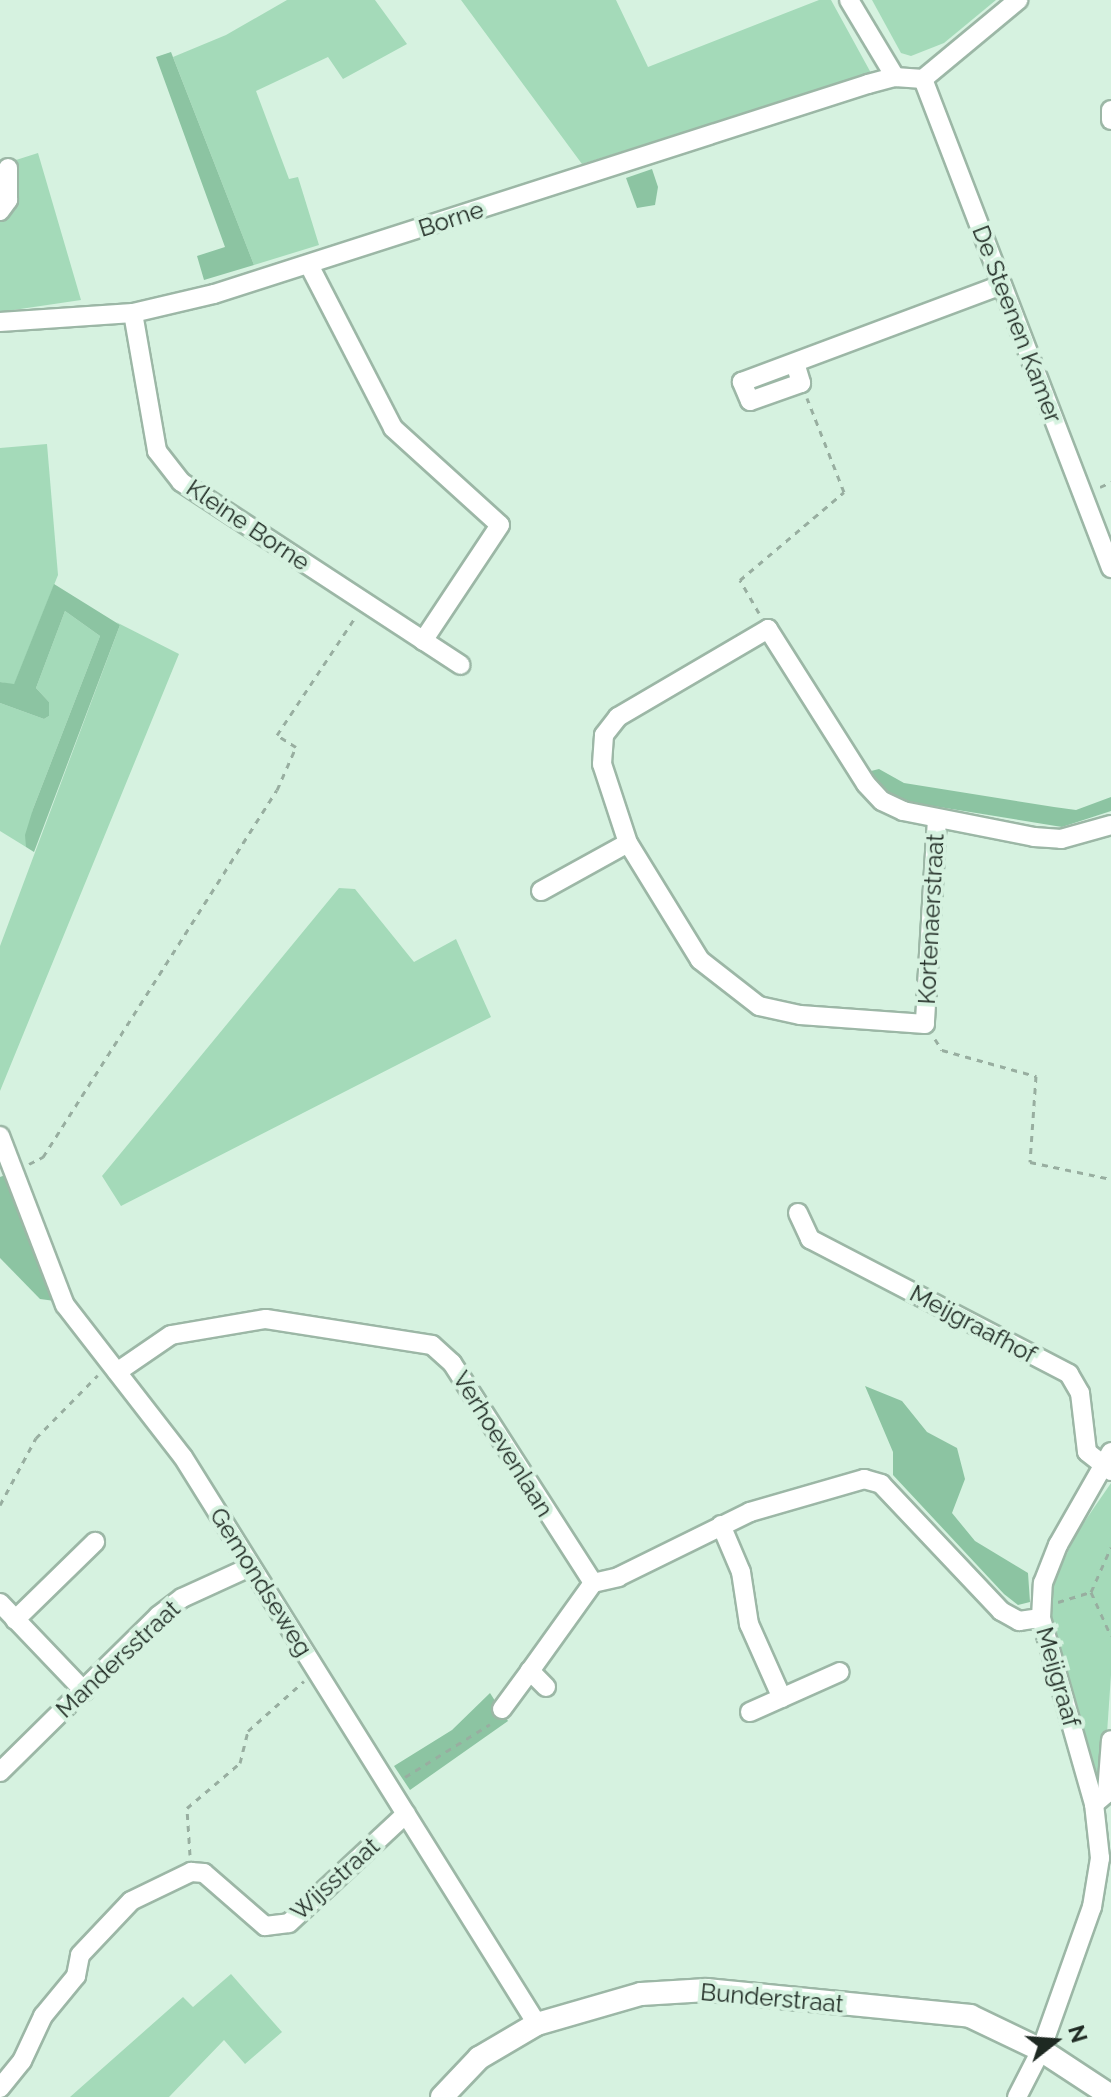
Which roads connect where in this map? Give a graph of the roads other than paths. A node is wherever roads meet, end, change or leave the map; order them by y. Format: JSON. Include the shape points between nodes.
{"nodes":[{"id":1,"x":849,"y":0,"type":"edge"},
{"id":2,"x":1018,"y":0,"type":"edge"},
{"id":3,"x":895,"y":77,"type":"junction"},
{"id":4,"x":923,"y":79,"type":"junction"},
{"id":5,"x":1111,"y":110,"type":"edge"},
{"id":6,"x":1111,"y":120,"type":"edge"},
{"id":7,"x":8,"y":168,"type":"dead end"},
{"id":8,"x":0,"y":211,"type":"edge"},
{"id":9,"x":309,"y":265,"type":"junction"},
{"id":10,"x":1001,"y":285,"type":"junction"},
{"id":11,"x":133,"y":313,"type":"junction"},
{"id":12,"x":0,"y":322,"type":"edge"},
{"id":13,"x":795,"y":363,"type":"junction"},
{"id":14,"x":1111,"y":568,"type":"edge"},
{"id":15,"x":423,"y":641,"type":"junction"},
{"id":16,"x":461,"y":665,"type":"dead end"},
{"id":17,"x":937,"y":819,"type":"junction"},
{"id":18,"x":1111,"y":825,"type":"edge"},
{"id":19,"x":628,"y":843,"type":"junction"},
{"id":20,"x":541,"y":891,"type":"dead end"},
{"id":21,"x":0,"y":1136,"type":"edge"},
{"id":22,"x":798,"y":1213,"type":"dead end"},
{"id":23,"x":113,"y":1368,"type":"junction"},
{"id":24,"x":1108,"y":1464,"type":"edge"},
{"id":25,"x":721,"y":1525,"type":"junction"},
{"id":26,"x":95,"y":1542,"type":"dead end"},
{"id":27,"x":250,"y":1567,"type":"junction"},
{"id":28,"x":593,"y":1583,"type":"junction"},
{"id":29,"x":5,"y":1612,"type":"edge"},
{"id":30,"x":1041,"y":1613,"type":"junction"},
{"id":31,"x":530,"y":1671,"type":"junction"},
{"id":32,"x":840,"y":1672,"type":"dead end"},
{"id":33,"x":546,"y":1687,"type":"dead end"},
{"id":34,"x":84,"y":1691,"type":"junction"},
{"id":35,"x":782,"y":1698,"type":"junction"},
{"id":36,"x":502,"y":1709,"type":"road end"},
{"id":37,"x":750,"y":1712,"type":"dead end"},
{"id":38,"x":1111,"y":1740,"type":"edge"},
{"id":39,"x":0,"y":1772,"type":"edge"},
{"id":40,"x":1094,"y":1804,"type":"junction"},
{"id":41,"x":406,"y":1814,"type":"junction"},
{"id":42,"x":537,"y":2024,"type":"junction"},
{"id":43,"x":1041,"y":2050,"type":"junction"},
{"id":44,"x":0,"y":2088,"type":"edge"},
{"id":45,"x":1111,"y":2096,"type":"edge"},
{"id":46,"x":442,"y":2097,"type":"edge"},
{"id":47,"x":1017,"y":2097,"type":"edge"}],
"edges":[{"from":1,"to":3,"type":"street"},
{"from":2,"to":4,"type":"street"},
{"from":3,"to":4,"type":"street"},
{"from":3,"to":9,"type":"street","name":"Borne"},
{"from":4,"to":10,"type":"street","name":"De Steenen Kamer"},
{"from":5,"to":6,"type":"street"},
{"from":7,"to":8,"type":"street","via":[[8,200]]},
{"from":9,"to":11,"type":"street","name":"Borne"},
{"from":9,"to":15,"type":"street","via":[[393,428],[500,525]]},
{"from":10,"to":13,"type":"street"},
{"from":10,"to":14,"type":"street","name":"De Steenen Kamer"},
{"from":11,"to":12,"type":"street","name":"Borne"},
{"from":11,"to":15,"type":"street","name":"Kleine Borne","via":[[157,451],[181,482]]},
{"from":13,"to":13,"type":"street","via":[[801,383],[750,401],[742,382]]},
{"from":15,"to":16,"type":"street","name":"Kleine Borne"},
{"from":17,"to":18,"type":"street","name":"Kortenaerstraat","via":[[1061,839]]},
{"from":17,"to":19,"type":"street","name":"Kortenaerstraat","via":[[882,801],[866,784],[768,629],[618,717],[604,735],[602,764]]},
{"from":17,"to":19,"type":"street","name":"Kortenaerstraat","via":[[925,1024],[800,1015],[759,1006],[700,960]]},
{"from":19,"to":20,"type":"street"},
{"from":21,"to":23,"type":"street","name":"Gemondseweg","via":[[65,1305]]},
{"from":22,"to":24,"type":"street","name":"Meijgraafhof","via":[[810,1239],[1069,1374],[1080,1393],[1087,1452]]},
{"from":23,"to":27,"type":"street","name":"Gemondseweg","via":[[183,1457]]},
{"from":23,"to":28,"type":"street","name":"Verhoevenlaan","via":[[171,1335],[266,1319],[432,1345],[452,1363]]},
{"from":24,"to":30,"type":"street","name":"Meijgraaf","via":[[1049,1563]]},
{"from":25,"to":28,"type":"street","via":[[618,1577]]},
{"from":25,"to":30,"type":"street","via":[[781,1501],[872,1480],[1001,1611],[1019,1621]]},
{"from":25,"to":35,"type":"street","via":[[741,1572],[749,1624]]},
{"from":26,"to":29,"type":"street"},
{"from":27,"to":34,"type":"street","name":"Mandersstraat","via":[[182,1598]]},
{"from":27,"to":41,"type":"street","name":"Gemondseweg"},
{"from":28,"to":31,"type":"street"},
{"from":29,"to":34,"type":"street"},
{"from":30,"to":40,"type":"street","name":"Meijgraaf"},
{"from":31,"to":33,"type":"street"},
{"from":31,"to":36,"type":"street"},
{"from":32,"to":35,"type":"street"},
{"from":34,"to":39,"type":"street","name":"Mandersstraat"},
{"from":35,"to":37,"type":"street"},
{"from":38,"to":40,"type":"street","name":"Meijgraaf","via":[[1107,1793]]},
{"from":40,"to":43,"type":"street","name":"Meijgraaf","via":[[1100,1858],[1095,1899]]},
{"from":41,"to":42,"type":"street","name":"Gemondseweg"},
{"from":41,"to":44,"type":"street","name":"Wijsstraat","via":[[289,1923],[265,1926],[204,1873],[191,1872],[131,1901],[80,1955],[76,1976],[43,2016],[22,2061]]},
{"from":42,"to":43,"type":"street","name":"Bunderstraat","via":[[641,1994],[707,1990],[970,2016]]},
{"from":42,"to":46,"type":"street","name":"Bunderstraat","via":[[479,2058]]},
{"from":43,"to":45,"type":"street","name":"Bunderstraat"},
{"from":43,"to":47,"type":"street","name":"Meijgraaf"}]}
